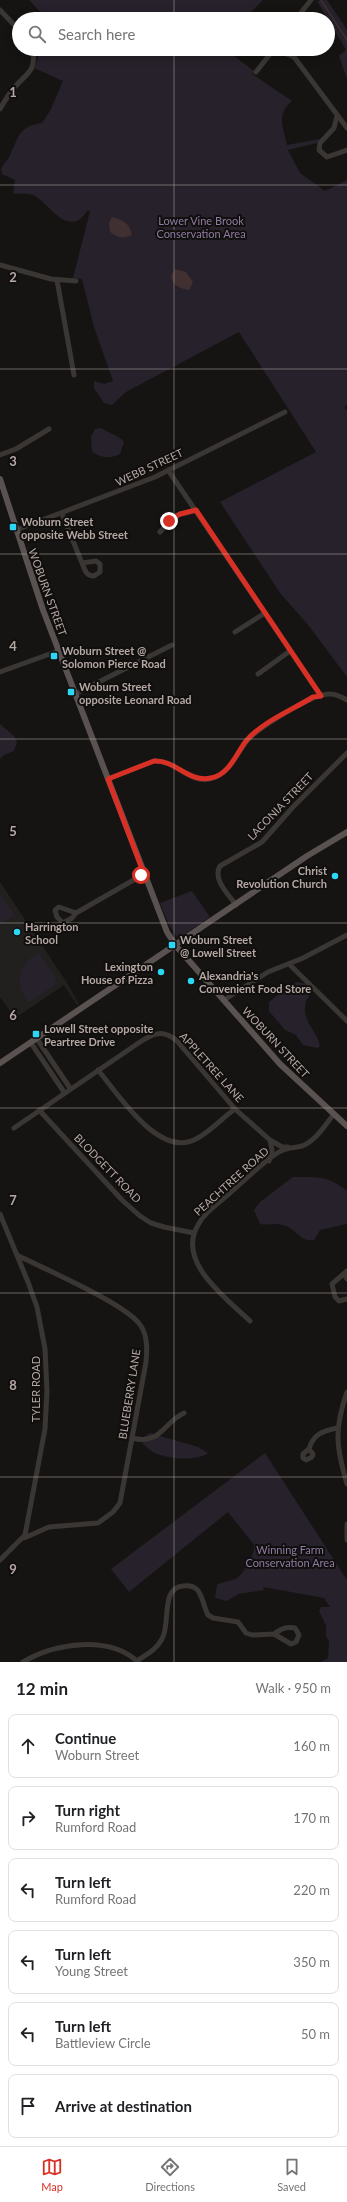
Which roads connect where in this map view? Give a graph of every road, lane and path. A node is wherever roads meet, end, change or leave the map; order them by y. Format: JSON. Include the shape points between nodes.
{"nodes":[{"id":1,"x":311,"y":0,"type":"edge"},
{"id":2,"x":0,"y":11,"type":"edge"},
{"id":3,"x":302,"y":12,"type":"edge"},
{"id":4,"x":12,"y":23,"type":"edge"},
{"id":5,"x":34,"y":56,"type":"edge"},
{"id":6,"x":268,"y":56,"type":"edge"},
{"id":7,"x":294,"y":57,"type":"edge"},
{"id":8,"x":256,"y":72,"type":"dead end"},
{"id":9,"x":0,"y":109,"type":"edge"},
{"id":10,"x":337,"y":116,"type":"junction"},
{"id":11,"x":347,"y":128,"type":"edge"},
{"id":12,"x":347,"y":150,"type":"edge"},
{"id":13,"x":0,"y":265,"type":"edge"},
{"id":14,"x":57,"y":280,"type":"junction"},
{"id":15,"x":76,"y":281,"type":"dead end"},
{"id":16,"x":74,"y":376,"type":"dead end"},
{"id":17,"x":285,"y":412,"type":"dead end"},
{"id":18,"x":49,"y":429,"type":"dead end"},
{"id":19,"x":0,"y":455,"type":"edge"},
{"id":20,"x":168,"y":470,"type":"junction"},
{"id":21,"x":0,"y":479,"type":"edge"},
{"id":22,"x":196,"y":510,"type":"junction"},
{"id":23,"x":62,"y":514,"type":"junction"},
{"id":24,"x":16,"y":530,"type":"junction"},
{"id":25,"x":160,"y":532,"type":"dead end"},
{"id":26,"x":82,"y":563,"type":"dead end"},
{"id":27,"x":265,"y":613,"type":"junction"},
{"id":28,"x":235,"y":632,"type":"dead end"},
{"id":29,"x":172,"y":645,"type":"dead end"},
{"id":30,"x":58,"y":650,"type":"junction"},
{"id":31,"x":290,"y":651,"type":"junction"},
{"id":32,"x":0,"y":672,"type":"edge"},
{"id":33,"x":258,"y":674,"type":"dead end"},
{"id":34,"x":75,"y":694,"type":"junction"},
{"id":35,"x":321,"y":696,"type":"junction"},
{"id":36,"x":347,"y":700,"type":"edge"},
{"id":37,"x":347,"y":753,"type":"edge"},
{"id":38,"x":108,"y":779,"type":"junction"},
{"id":39,"x":347,"y":832,"type":"edge"},
{"id":40,"x":144,"y":874,"type":"junction"},
{"id":41,"x":236,"y":905,"type":"junction"},
{"id":42,"x":76,"y":912,"type":"dead end"},
{"id":43,"x":347,"y":935,"type":"edge"},
{"id":44,"x":176,"y":946,"type":"junction"},
{"id":45,"x":289,"y":964,"type":"junction"},
{"id":46,"x":224,"y":1000,"type":"junction"},
{"id":47,"x":347,"y":1021,"type":"edge"},
{"id":48,"x":38,"y":1039,"type":"junction"},
{"id":49,"x":31,"y":1043,"type":"junction"},
{"id":50,"x":0,"y":1063,"type":"edge"},
{"id":51,"x":98,"y":1070,"type":"junction"},
{"id":52,"x":70,"y":1088,"type":"junction"},
{"id":53,"x":64,"y":1092,"type":"junction"},
{"id":54,"x":235,"y":1109,"type":"junction"},
{"id":55,"x":39,"y":1110,"type":"junction"},
{"id":56,"x":334,"y":1114,"type":"junction"},
{"id":57,"x":347,"y":1126,"type":"edge"},
{"id":58,"x":14,"y":1128,"type":"dead end"},
{"id":59,"x":270,"y":1140,"type":"junction"},
{"id":60,"x":289,"y":1148,"type":"junction"},
{"id":61,"x":269,"y":1161,"type":"junction"},
{"id":62,"x":0,"y":1214,"type":"edge"},
{"id":63,"x":194,"y":1232,"type":"junction"},
{"id":64,"x":17,"y":1255,"type":"junction"},
{"id":65,"x":345,"y":1272,"type":"edge"},
{"id":66,"x":347,"y":1279,"type":"edge"},
{"id":67,"x":347,"y":1299,"type":"edge"},
{"id":68,"x":250,"y":1320,"type":"dead end"},
{"id":69,"x":347,"y":1392,"type":"edge"},
{"id":70,"x":184,"y":1412,"type":"dead end"},
{"id":71,"x":337,"y":1428,"type":"junction"},
{"id":72,"x":132,"y":1438,"type":"junction"},
{"id":73,"x":309,"y":1449,"type":"dead end"},
{"id":74,"x":347,"y":1484,"type":"edge"},
{"id":75,"x":347,"y":1524,"type":"edge"},
{"id":76,"x":24,"y":1538,"type":"junction"},
{"id":77,"x":347,"y":1540,"type":"edge"},
{"id":78,"x":0,"y":1560,"type":"edge"},
{"id":79,"x":274,"y":1634,"type":"junction"},
{"id":80,"x":26,"y":1661,"type":"edge"},
{"id":81,"x":137,"y":1662,"type":"edge"}],
"edges":[{"from":1,"to":3,"type":"street"},
{"from":2,"to":4,"type":"street"},
{"from":5,"to":9,"type":"street","via":[[31,72],[14,88]]},
{"from":6,"to":8,"type":"street"},
{"from":7,"to":10,"type":"street"},
{"from":10,"to":11,"type":"street"},
{"from":10,"to":12,"type":"street","via":[[334,128],[320,143],[319,150],[327,157]]},
{"from":13,"to":14,"type":"street"},
{"from":14,"to":15,"type":"street"},
{"from":14,"to":16,"type":"street"},
{"from":17,"to":20,"type":"street","name":"WEBB STREET"},
{"from":18,"to":19,"type":"street","via":[[16,449]]},
{"from":20,"to":22,"type":"street"},
{"from":20,"to":23,"type":"street","name":"WEBB STREET"},
{"from":21,"to":24,"type":"main road","name":"WOBURN STREET"},
{"from":22,"to":25,"type":"street","via":[[174,516]]},
{"from":22,"to":27,"type":"street"},
{"from":23,"to":24,"type":"street","name":"WEBB STREET"},
{"from":23,"to":26,"type":"street"},
{"from":24,"to":30,"type":"main road","name":"WOBURN STREET"},
{"from":27,"to":28,"type":"street"},
{"from":27,"to":31,"type":"street"},
{"from":29,"to":34,"type":"street"},
{"from":30,"to":32,"type":"street"},
{"from":30,"to":34,"type":"main road","name":"WOBURN STREET"},
{"from":31,"to":33,"type":"street"},
{"from":31,"to":35,"type":"street"},
{"from":34,"to":38,"type":"main road","name":"WOBURN STREET"},
{"from":35,"to":36,"type":"street","via":[[329,694]]},
{"from":35,"to":38,"type":"street","via":[[313,697],[258,730],[246,742],[228,769],[212,778],[192,778],[162,761],[154,761]]},
{"from":37,"to":41,"type":"street","name":"LACONIA STREET","via":[[262,842],[219,867],[218,879]]},
{"from":38,"to":40,"type":"main road","name":"WOBURN STREET"},
{"from":39,"to":41,"type":"main road"},
{"from":40,"to":42,"type":"street"},
{"from":40,"to":44,"type":"main road","name":"WOBURN STREET","via":[[167,932]]},
{"from":41,"to":44,"type":"main road"},
{"from":43,"to":45,"type":"street"},
{"from":44,"to":46,"type":"main road","name":"WOBURN STREET"},
{"from":44,"to":48,"type":"main road"},
{"from":45,"to":46,"type":"street","via":[[251,981]]},
{"from":45,"to":47,"type":"street"},
{"from":46,"to":56,"type":"main road","name":"WOBURN STREET","via":[[280,1064]]},
{"from":48,"to":49,"type":"main road"},
{"from":48,"to":52,"type":"street"},
{"from":49,"to":50,"type":"main road"},
{"from":49,"to":53,"type":"street"},
{"from":51,"to":52,"type":"street","name":"APPLETREE LANE"},
{"from":51,"to":54,"type":"street","via":[[150,1130],[166,1140],[180,1142],[197,1139]]},
{"from":51,"to":54,"type":"street","name":"APPLETREE LANE","via":[[148,1037],[160,1032],[176,1041]]},
{"from":52,"to":53,"type":"street","name":"APPLETREE LANE"},
{"from":53,"to":55,"type":"street","name":"APPLETREE LANE"},
{"from":54,"to":59,"type":"street","name":"APPLETREE LANE"},
{"from":55,"to":58,"type":"street","name":"APPLETREE LANE"},
{"from":55,"to":63,"type":"street","name":"BLODGETT ROAD","via":[[140,1216],[164,1228]]},
{"from":56,"to":57,"type":"main road","name":"WOBURN STREET"},
{"from":56,"to":60,"type":"street","name":"PEACHTREE ROAD","via":[[313,1139],[302,1146]]},
{"from":59,"to":60,"type":"street","name":"APPLETREE LANE"},
{"from":59,"to":61,"type":"street","via":[[272,1150]]},
{"from":60,"to":61,"type":"street","name":"PEACHTREE ROAD","via":[[280,1151]]},
{"from":61,"to":63,"type":"street","name":"PEACHTREE ROAD","via":[[203,1217]]},
{"from":62,"to":64,"type":"street","name":"TYLER ROAD"},
{"from":63,"to":68,"type":"street","name":"PEACHTREE ROAD","via":[[192,1242],[196,1264]]},
{"from":64,"to":72,"type":"street","name":"BLUEBERRY LANE","via":[[121,1308],[142,1327],[147,1348],[146,1362]]},
{"from":64,"to":76,"type":"street","name":"TYLER ROAD","via":[[28,1282],[42,1331],[47,1391],[45,1429]]},
{"from":65,"to":66,"type":"street"},
{"from":65,"to":67,"type":"street","via":[[332,1284],[332,1289],[340,1302]]},
{"from":69,"to":71,"type":"street"},
{"from":70,"to":72,"type":"street","via":[[173,1418],[161,1433],[153,1438]]},
{"from":71,"to":73,"type":"street","via":[[322,1431],[312,1440]]},
{"from":71,"to":74,"type":"street","via":[[337,1452]]},
{"from":72,"to":76,"type":"street","name":"BLUEBERRY LANE","via":[[120,1503],[107,1518],[98,1523],[50,1527]]},
{"from":75,"to":77,"type":"street"},
{"from":76,"to":78,"type":"street"},
{"from":79,"to":79,"type":"street","via":[[291,1644],[296,1642],[299,1635],[295,1628],[291,1627]]},
{"from":79,"to":81,"type":"street","via":[[252,1635],[238,1622],[213,1618],[204,1608],[200,1592],[194,1587],[180,1586],[174,1588],[170,1594],[166,1632],[151,1653]]},
{"from":80,"to":81,"type":"street","via":[[53,1648],[97,1646],[116,1648]]}]}
